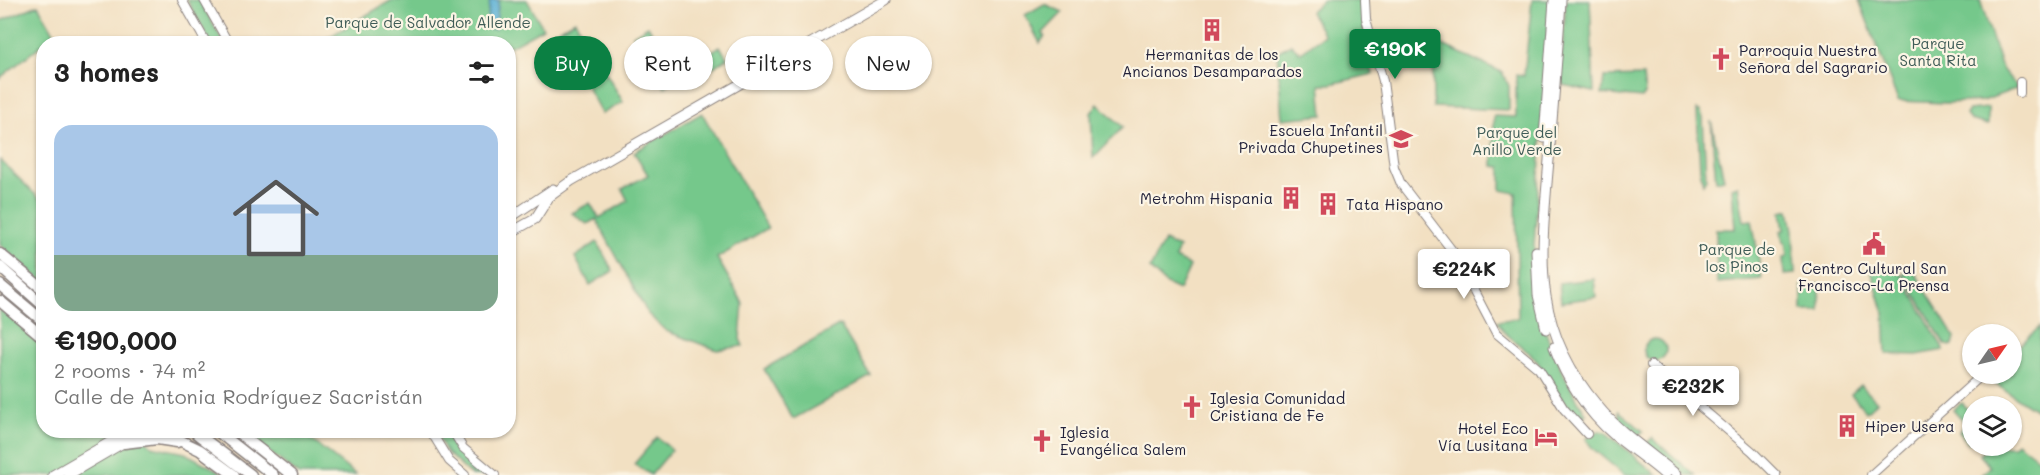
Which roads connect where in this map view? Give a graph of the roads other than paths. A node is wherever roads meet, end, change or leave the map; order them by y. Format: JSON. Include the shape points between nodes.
{"nodes":[{"id":1,"x":182,"y":0,"type":"edge"},
{"id":2,"x":204,"y":0,"type":"edge"},
{"id":3,"x":886,"y":0,"type":"edge"},
{"id":4,"x":1365,"y":0,"type":"edge"},
{"id":5,"x":1554,"y":0,"type":"edge"},
{"id":6,"x":1561,"y":0,"type":"edge"},
{"id":7,"x":202,"y":36,"type":"edge"},
{"id":8,"x":224,"y":36,"type":"edge"},
{"id":9,"x":2020,"y":82,"type":"dead end"},
{"id":10,"x":2020,"y":93,"type":"dead end"},
{"id":11,"x":571,"y":181,"type":"junction"},
{"id":12,"x":516,"y":215,"type":"edge"},
{"id":13,"x":516,"y":230,"type":"edge"},
{"id":14,"x":0,"y":254,"type":"edge"},
{"id":15,"x":0,"y":267,"type":"edge"},
{"id":16,"x":36,"y":283,"type":"edge"},
{"id":17,"x":0,"y":285,"type":"edge"},
{"id":18,"x":36,"y":299,"type":"edge"},
{"id":19,"x":0,"y":301,"type":"edge"},
{"id":20,"x":36,"y":315,"type":"edge"},
{"id":21,"x":36,"y":331,"type":"edge"},
{"id":22,"x":1651,"y":364,"type":"dead end"},
{"id":23,"x":1972,"y":384,"type":"edge"},
{"id":24,"x":1586,"y":398,"type":"junction"},
{"id":25,"x":1602,"y":402,"type":"dead end"},
{"id":26,"x":1613,"y":414,"type":"dead end"},
{"id":27,"x":1588,"y":416,"type":"dead end"},
{"id":28,"x":1600,"y":428,"type":"dead end"},
{"id":29,"x":1617,"y":432,"type":"junction"},
{"id":30,"x":1587,"y":434,"type":"dead end"},
{"id":31,"x":115,"y":438,"type":"edge"},
{"id":32,"x":119,"y":438,"type":"edge"},
{"id":33,"x":133,"y":438,"type":"edge"},
{"id":34,"x":175,"y":438,"type":"edge"},
{"id":35,"x":201,"y":438,"type":"edge"},
{"id":36,"x":226,"y":438,"type":"edge"},
{"id":37,"x":245,"y":438,"type":"edge"},
{"id":38,"x":435,"y":438,"type":"edge"},
{"id":39,"x":457,"y":438,"type":"edge"},
{"id":40,"x":124,"y":443,"type":"junction"},
{"id":41,"x":182,"y":443,"type":"junction"},
{"id":42,"x":108,"y":445,"type":"junction"},
{"id":43,"x":53,"y":475,"type":"edge"},
{"id":44,"x":68,"y":475,"type":"edge"},
{"id":45,"x":234,"y":475,"type":"edge"},
{"id":46,"x":251,"y":475,"type":"edge"},
{"id":47,"x":273,"y":475,"type":"edge"},
{"id":48,"x":292,"y":475,"type":"edge"},
{"id":49,"x":465,"y":475,"type":"edge"},
{"id":50,"x":495,"y":475,"type":"edge"},
{"id":51,"x":1665,"y":475,"type":"edge"},
{"id":52,"x":1677,"y":475,"type":"edge"},
{"id":53,"x":1776,"y":475,"type":"edge"},
{"id":54,"x":1871,"y":475,"type":"edge"}],
"edges":[{"from":1,"to":7,"type":"street"},
{"from":2,"to":8,"type":"street"},
{"from":3,"to":11,"type":"main road"},
{"from":4,"to":30,"type":"street","via":[[1366,19],[1383,81],[1394,168],[1401,184],[1454,254],[1496,333],[1539,369],[1564,409]]},
{"from":5,"to":24,"type":"main road","via":[[1535,268],[1547,330],[1563,370]]},
{"from":6,"to":24,"type":"main road","via":[[1542,274],[1552,328]]},
{"from":9,"to":10,"type":"street"},
{"from":11,"to":12,"type":"main road"},
{"from":11,"to":13,"type":"main road","via":[[549,197],[536,219]]},
{"from":14,"to":16,"type":"highway"},
{"from":15,"to":18,"type":"highway"},
{"from":17,"to":20,"type":"highway"},
{"from":19,"to":21,"type":"highway"},
{"from":22,"to":53,"type":"street"},
{"from":23,"to":54,"type":"street"},
{"from":24,"to":25,"type":"main road"},
{"from":24,"to":27,"type":"main road"},
{"from":24,"to":29,"type":"main road"},
{"from":26,"to":29,"type":"main road"},
{"from":28,"to":29,"type":"main road"},
{"from":29,"to":51,"type":"main road"},
{"from":29,"to":52,"type":"main road"},
{"from":31,"to":42,"type":"highway"},
{"from":32,"to":42,"type":"main road"},
{"from":33,"to":40,"type":"main road"},
{"from":34,"to":41,"type":"highway"},
{"from":35,"to":46,"type":"highway"},
{"from":36,"to":47,"type":"highway"},
{"from":37,"to":48,"type":"highway"},
{"from":38,"to":49,"type":"street","via":[[449,461]]},
{"from":39,"to":50,"type":"street"},
{"from":40,"to":41,"type":"highway","via":[[157,439]]},
{"from":40,"to":44,"type":"main road"},
{"from":41,"to":45,"type":"highway","via":[[200,450]]},
{"from":42,"to":43,"type":"main road"}]}
